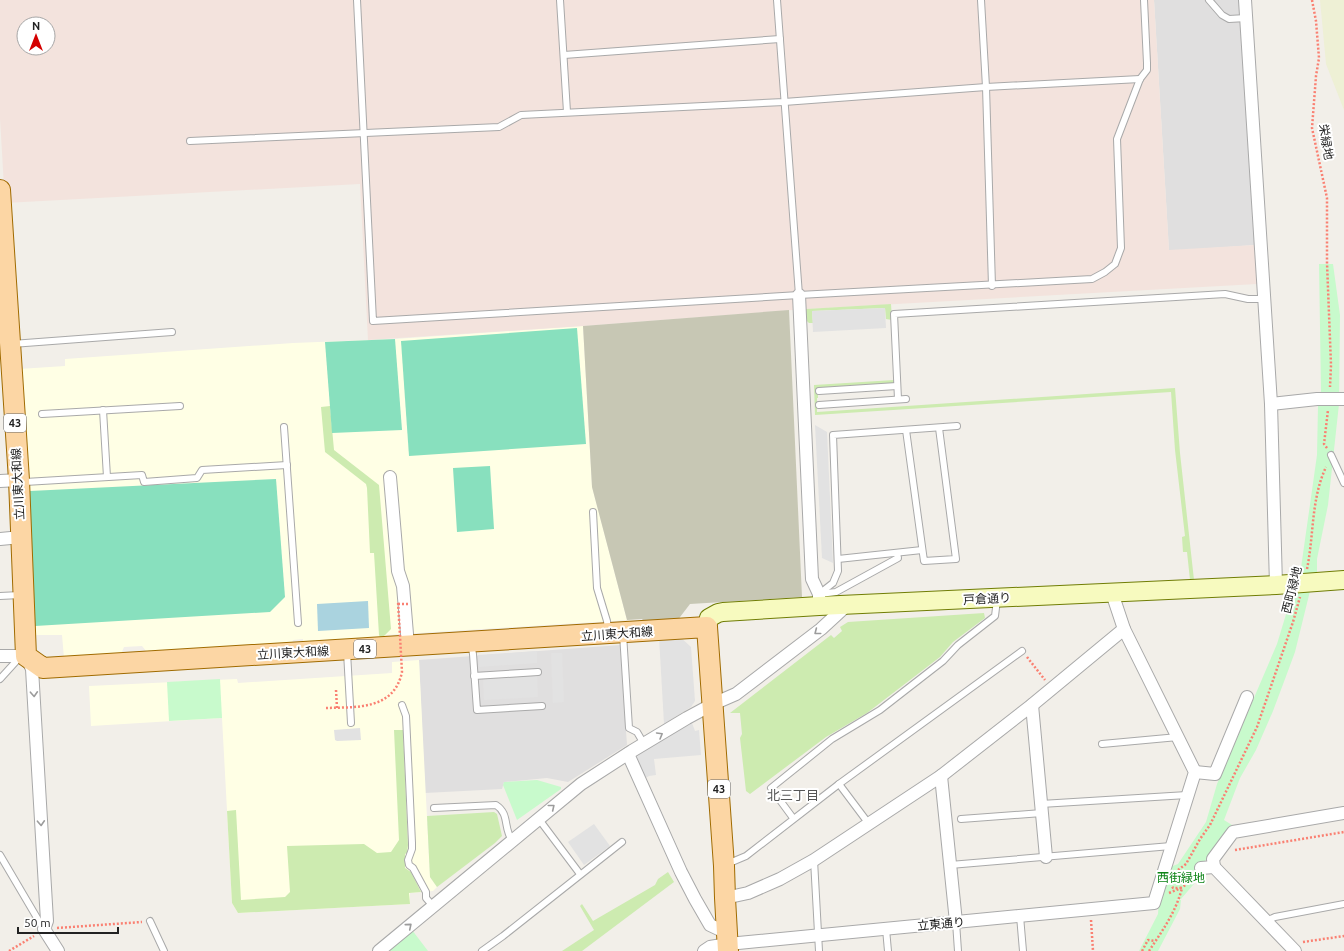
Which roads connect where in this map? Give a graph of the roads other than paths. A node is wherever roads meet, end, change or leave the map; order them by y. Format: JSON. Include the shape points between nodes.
{"nodes":[{"id":1,"x":356,"y":0,"type":"edge"},
{"id":2,"x":560,"y":0,"type":"edge"},
{"id":3,"x":777,"y":0,"type":"edge"},
{"id":4,"x":980,"y":0,"type":"edge"},
{"id":5,"x":1144,"y":0,"type":"edge"},
{"id":6,"x":1209,"y":0,"type":"edge"},
{"id":7,"x":1244,"y":0,"type":"edge"},
{"id":8,"x":1246,"y":18,"type":"junction"},
{"id":9,"x":780,"y":39,"type":"junction"},
{"id":10,"x":564,"y":55,"type":"junction"},
{"id":11,"x":1140,"y":79,"type":"junction"},
{"id":12,"x":986,"y":87,"type":"junction"},
{"id":13,"x":784,"y":102,"type":"junction"},
{"id":14,"x":567,"y":112,"type":"junction"},
{"id":15,"x":364,"y":133,"type":"junction"},
{"id":16,"x":190,"y":141,"type":"dead end"},
{"id":17,"x":0,"y":190,"type":"edge"},
{"id":18,"x":2,"y":247,"type":"edge"},
{"id":19,"x":992,"y":286,"type":"junction"},
{"id":20,"x":799,"y":295,"type":"junction"},
{"id":21,"x":1264,"y":298,"type":"junction"},
{"id":22,"x":172,"y":332,"type":"dead end"},
{"id":23,"x":10,"y":344,"type":"junction"},
{"id":24,"x":897,"y":386,"type":"junction"},
{"id":25,"x":820,"y":391,"type":"dead end"},
{"id":26,"x":6,"y":396,"type":"edge"},
{"id":27,"x":1344,"y":398,"type":"edge"},
{"id":28,"x":898,"y":399,"type":"junction"},
{"id":29,"x":906,"y":399,"type":"dead end"},
{"id":30,"x":1271,"y":404,"type":"junction"},
{"id":31,"x":820,"y":405,"type":"dead end"},
{"id":32,"x":180,"y":406,"type":"dead end"},
{"id":33,"x":103,"y":410,"type":"junction"},
{"id":34,"x":42,"y":414,"type":"dead end"},
{"id":35,"x":956,"y":426,"type":"dead end"},
{"id":36,"x":284,"y":427,"type":"dead end"},
{"id":37,"x":939,"y":428,"type":"junction"},
{"id":38,"x":906,"y":430,"type":"junction"},
{"id":39,"x":1331,"y":455,"type":"road end"},
{"id":40,"x":287,"y":465,"type":"junction"},
{"id":41,"x":390,"y":476,"type":"dead end"},
{"id":42,"x":107,"y":477,"type":"junction"},
{"id":43,"x":9,"y":480,"type":"edge"},
{"id":44,"x":1344,"y":483,"type":"edge"},
{"id":45,"x":593,"y":512,"type":"dead end"},
{"id":46,"x":21,"y":537,"type":"junction"},
{"id":47,"x":0,"y":539,"type":"edge"},
{"id":48,"x":922,"y":550,"type":"junction"},
{"id":49,"x":897,"y":553,"type":"junction"},
{"id":50,"x":838,"y":559,"type":"junction"},
{"id":51,"x":1344,"y":580,"type":"edge"},
{"id":52,"x":1276,"y":585,"type":"junction"},
{"id":53,"x":1112,"y":593,"type":"junction"},
{"id":54,"x":24,"y":594,"type":"junction"},
{"id":55,"x":0,"y":596,"type":"edge"},
{"id":56,"x":998,"y":598,"type":"junction"},
{"id":57,"x":819,"y":600,"type":"junction"},
{"id":58,"x":846,"y":606,"type":"junction"},
{"id":59,"x":298,"y":623,"type":"dead end"},
{"id":60,"x":707,"y":628,"type":"junction"},
{"id":61,"x":1124,"y":629,"type":"junction"},
{"id":62,"x":615,"y":633,"type":"junction"},
{"id":63,"x":471,"y":642,"type":"junction"},
{"id":64,"x":408,"y":646,"type":"junction"},
{"id":65,"x":347,"y":650,"type":"junction"},
{"id":66,"x":1022,"y":650,"type":"road end"},
{"id":67,"x":0,"y":656,"type":"edge"},
{"id":68,"x":24,"y":656,"type":"junction"},
{"id":69,"x":538,"y":672,"type":"dead end"},
{"id":70,"x":474,"y":676,"type":"junction"},
{"id":71,"x":0,"y":679,"type":"edge"},
{"id":72,"x":1247,"y":697,"type":"dead end"},
{"id":73,"x":713,"y":704,"type":"junction"},
{"id":74,"x":402,"y":705,"type":"dead end"},
{"id":75,"x":1032,"y":705,"type":"junction"},
{"id":76,"x":542,"y":706,"type":"dead end"},
{"id":77,"x":351,"y":723,"type":"dead end"},
{"id":78,"x":1178,"y":737,"type":"junction"},
{"id":79,"x":644,"y":744,"type":"junction"},
{"id":80,"x":1102,"y":744,"type":"dead end"},
{"id":81,"x":628,"y":754,"type":"junction"},
{"id":82,"x":1195,"y":772,"type":"junction"},
{"id":83,"x":941,"y":776,"type":"junction"},
{"id":84,"x":839,"y":784,"type":"junction"},
{"id":85,"x":1188,"y":795,"type":"junction"},
{"id":86,"x":434,"y":808,"type":"dead end"},
{"id":87,"x":1042,"y":809,"type":"junction"},
{"id":88,"x":1344,"y":813,"type":"edge"},
{"id":89,"x":538,"y":818,"type":"junction"},
{"id":90,"x":794,"y":818,"type":"junction"},
{"id":91,"x":961,"y":819,"type":"dead end"},
{"id":92,"x":869,"y":824,"type":"junction"},
{"id":93,"x":512,"y":840,"type":"junction"},
{"id":94,"x":622,"y":842,"type":"dead end"},
{"id":95,"x":1171,"y":846,"type":"junction"},
{"id":96,"x":0,"y":854,"type":"edge"},
{"id":97,"x":1046,"y":857,"type":"junction"},
{"id":98,"x":814,"y":860,"type":"junction"},
{"id":99,"x":950,"y":865,"type":"junction"},
{"id":100,"x":724,"y":866,"type":"junction"},
{"id":101,"x":580,"y":874,"type":"junction"},
{"id":102,"x":725,"y":898,"type":"junction"},
{"id":103,"x":1344,"y":904,"type":"edge"},
{"id":104,"x":433,"y":906,"type":"junction"},
{"id":105,"x":1020,"y":916,"type":"junction"},
{"id":106,"x":150,"y":921,"type":"road end"},
{"id":107,"x":1266,"y":921,"type":"junction"},
{"id":108,"x":956,"y":922,"type":"junction"},
{"id":109,"x":44,"y":929,"type":"junction"},
{"id":110,"x":886,"y":929,"type":"junction"},
{"id":111,"x":818,"y":935,"type":"junction"},
{"id":112,"x":728,"y":943,"type":"edge"},
{"id":113,"x":58,"y":951,"type":"edge"},
{"id":114,"x":164,"y":951,"type":"edge"},
{"id":115,"x":379,"y":951,"type":"edge"},
{"id":116,"x":482,"y":951,"type":"edge"},
{"id":117,"x":704,"y":951,"type":"edge"},
{"id":118,"x":819,"y":951,"type":"edge"},
{"id":119,"x":888,"y":951,"type":"edge"},
{"id":120,"x":958,"y":951,"type":"edge"},
{"id":121,"x":1023,"y":951,"type":"edge"},
{"id":122,"x":1295,"y":951,"type":"edge"}],
"edges":[{"from":1,"to":15,"type":"lane"},
{"from":2,"to":10,"type":"lane"},
{"from":3,"to":9,"type":"lane"},
{"from":4,"to":12,"type":"lane"},
{"from":5,"to":11,"type":"lane","via":[[1147,70]]},
{"from":6,"to":8,"type":"lane","via":[[1229,19]]},
{"from":7,"to":8,"type":"street"},
{"from":8,"to":21,"type":"street"},
{"from":9,"to":10,"type":"lane"},
{"from":9,"to":13,"type":"lane"},
{"from":10,"to":14,"type":"lane"},
{"from":11,"to":12,"type":"lane"},
{"from":11,"to":19,"type":"lane","via":[[1117,139],[1121,248],[1115,264],[1092,279]]},
{"from":12,"to":13,"type":"lane"},
{"from":12,"to":19,"type":"lane"},
{"from":13,"to":14,"type":"lane"},
{"from":13,"to":20,"type":"lane"},
{"from":14,"to":15,"type":"lane","via":[[521,115],[499,127]]},
{"from":15,"to":16,"type":"lane"},
{"from":15,"to":20,"type":"lane","via":[[373,321]]},
{"from":17,"to":18,"type":"main road","name":"立川東大和線","number":"43"},
{"from":18,"to":23,"type":"main road","name":"立川東大和線","number":"43"},
{"from":19,"to":20,"type":"lane"},
{"from":20,"to":57,"type":"street","via":[[812,579]]},
{"from":21,"to":24,"type":"lane","via":[[1225,294],[894,314]]},
{"from":21,"to":30,"type":"street"},
{"from":22,"to":23,"type":"lane"},
{"from":23,"to":26,"type":"main road","name":"立川東大和線","number":"43"},
{"from":24,"to":25,"type":"lane"},
{"from":24,"to":28,"type":"lane"},
{"from":26,"to":43,"type":"main road","name":"立川東大和線","number":"43"},
{"from":27,"to":30,"type":"street"},
{"from":28,"to":29,"type":"lane"},
{"from":28,"to":31,"type":"lane"},
{"from":30,"to":52,"type":"street"},
{"from":32,"to":33,"type":"lane"},
{"from":33,"to":34,"type":"lane"},
{"from":33,"to":42,"type":"lane"},
{"from":35,"to":37,"type":"lane"},
{"from":36,"to":40,"type":"lane"},
{"from":37,"to":38,"type":"lane"},
{"from":37,"to":48,"type":"lane","via":[[956,559],[924,561]]},
{"from":38,"to":48,"type":"lane"},
{"from":38,"to":50,"type":"lane","via":[[833,435]]},
{"from":39,"to":44,"type":"lane"},
{"from":40,"to":42,"type":"lane","via":[[202,470],[197,478],[190,479],[144,482],[142,474]]},
{"from":40,"to":59,"type":"lane"},
{"from":41,"to":64,"type":"street","via":[[398,571],[403,586]]},
{"from":42,"to":43,"type":"lane","via":[[25,482]]},
{"from":43,"to":46,"type":"main road","name":"立川東大和線","number":"43"},
{"from":45,"to":62,"type":"lane","via":[[597,588],[607,621]]},
{"from":46,"to":47,"type":"street"},
{"from":46,"to":54,"type":"main road","name":"立川東大和線","number":"43"},
{"from":48,"to":49,"type":"lane"},
{"from":49,"to":50,"type":"lane"},
{"from":49,"to":57,"type":"lane","via":[[898,558]]},
{"from":50,"to":57,"type":"lane","via":[[836,579]]},
{"from":51,"to":52,"type":"street","name":"戸倉通り"},
{"from":52,"to":53,"type":"street","name":"戸倉通り"},
{"from":53,"to":56,"type":"street","name":"戸倉通り"},
{"from":53,"to":61,"type":"street"},
{"from":54,"to":55,"type":"lane"},
{"from":54,"to":68,"type":"main road","name":"立川東大和線","number":"43"},
{"from":56,"to":58,"type":"street","name":"戸倉通り"},
{"from":56,"to":90,"type":"lane","via":[[995,616],[958,645],[943,661],[880,710],[832,739],[771,788]]},
{"from":57,"to":58,"type":"street","name":"戸倉通り"},
{"from":57,"to":60,"type":"street","name":"戸倉通り","via":[[718,613],[709,618]]},
{"from":58,"to":73,"type":"street","one_way":true,"via":[[821,629],[736,694]]},
{"from":60,"to":62,"type":"main road","name":"立川東大和線","number":"43"},
{"from":60,"to":73,"type":"main road","number":"43"},
{"from":61,"to":75,"type":"street"},
{"from":61,"to":78,"type":"street"},
{"from":62,"to":63,"type":"main road","name":"立川東大和線","number":"43"},
{"from":62,"to":79,"type":"lane","via":[[629,728],[637,732]]},
{"from":63,"to":64,"type":"main road","name":"立川東大和線","number":"43"},
{"from":63,"to":70,"type":"lane"},
{"from":64,"to":65,"type":"main road","name":"立川東大和線","number":"43"},
{"from":65,"to":68,"type":"main road","name":"立川東大和線","number":"43","via":[[43,668]]},
{"from":65,"to":77,"type":"lane"},
{"from":66,"to":84,"type":"lane"},
{"from":67,"to":68,"type":"street"},
{"from":68,"to":71,"type":"lane"},
{"from":68,"to":109,"type":"street","one_way":true,"via":[[32,669],[47,921]]},
{"from":69,"to":70,"type":"lane"},
{"from":70,"to":76,"type":"lane","via":[[477,710]]},
{"from":72,"to":82,"type":"street","via":[[1215,774]]},
{"from":79,"to":73,"type":"street","one_way":true},
{"from":73,"to":100,"type":"main road","number":"43"},
{"from":74,"to":104,"type":"lane","via":[[406,716],[412,843],[408,860],[426,892],[426,898]]},
{"from":75,"to":83,"type":"street"},
{"from":75,"to":87,"type":"street"},
{"from":78,"to":80,"type":"lane"},
{"from":78,"to":82,"type":"street"},
{"from":79,"to":81,"type":"street"},
{"from":89,"to":81,"type":"street","one_way":true,"via":[[581,784]]},
{"from":81,"to":112,"type":"street","via":[[694,899],[710,925]]},
{"from":82,"to":85,"type":"street"},
{"from":83,"to":92,"type":"street"},
{"from":83,"to":99,"type":"street"},
{"from":84,"to":90,"type":"lane"},
{"from":84,"to":92,"type":"lane"},
{"from":85,"to":87,"type":"lane"},
{"from":85,"to":95,"type":"street"},
{"from":86,"to":93,"type":"lane","via":[[496,805],[503,809],[508,835]]},
{"from":87,"to":91,"type":"lane"},
{"from":87,"to":97,"type":"street"},
{"from":88,"to":107,"type":"street","via":[[1233,832],[1208,868]]},
{"from":89,"to":93,"type":"street"},
{"from":89,"to":101,"type":"lane"},
{"from":90,"to":100,"type":"lane","via":[[746,856]]},
{"from":92,"to":98,"type":"street"},
{"from":93,"to":104,"type":"street"},
{"from":94,"to":101,"type":"lane"},
{"from":95,"to":97,"type":"lane"},
{"from":95,"to":105,"type":"street","name":"立東通り","via":[[1154,903]]},
{"from":96,"to":109,"type":"lane"},
{"from":97,"to":99,"type":"lane"},
{"from":98,"to":102,"type":"street","via":[[748,893]]},
{"from":98,"to":111,"type":"lane"},
{"from":99,"to":108,"type":"street"},
{"from":100,"to":102,"type":"main road","number":"43"},
{"from":101,"to":116,"type":"lane"},
{"from":102,"to":112,"type":"main road","number":"43"},
{"from":103,"to":107,"type":"lane"},
{"from":115,"to":104,"type":"street","one_way":true},
{"from":105,"to":108,"type":"street","name":"立東通り"},
{"from":105,"to":121,"type":"lane"},
{"from":106,"to":114,"type":"lane"},
{"from":107,"to":122,"type":"street"},
{"from":108,"to":110,"type":"street","name":"立東通り"},
{"from":108,"to":120,"type":"lane"},
{"from":109,"to":113,"type":"street"},
{"from":110,"to":111,"type":"street","name":"立東通り"},
{"from":110,"to":119,"type":"lane"},
{"from":111,"to":112,"type":"street","name":"立東通り"},
{"from":111,"to":118,"type":"lane"},
{"from":112,"to":117,"type":"street","name":"立東通り"}]}
